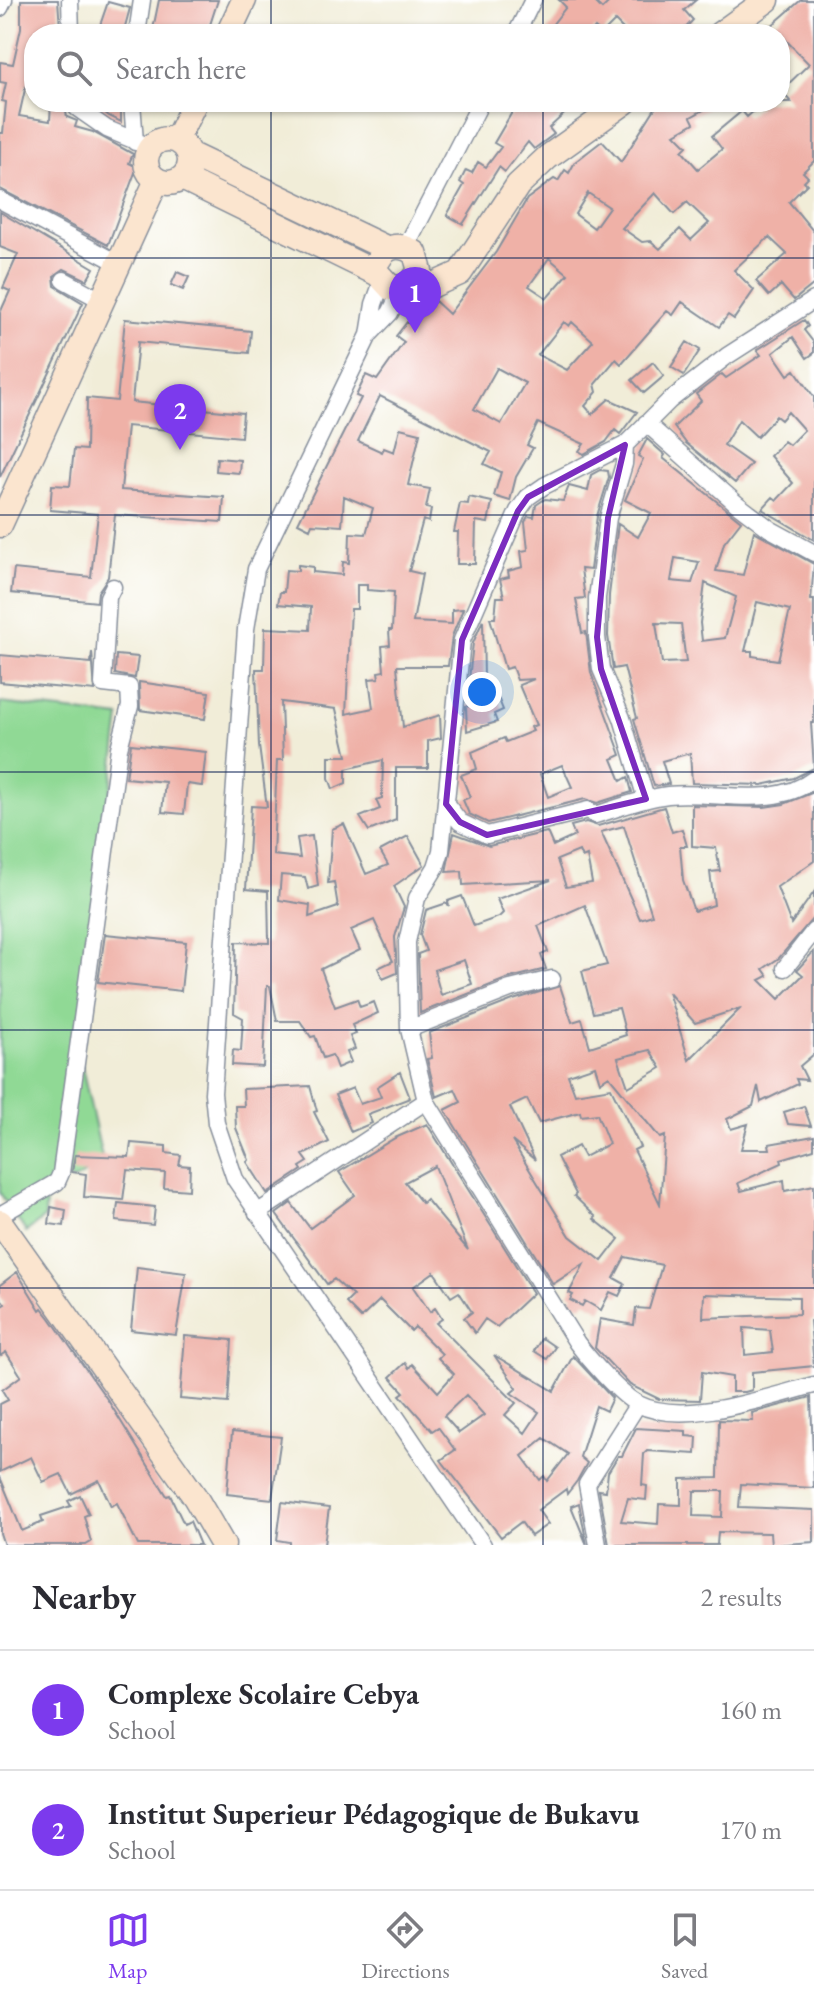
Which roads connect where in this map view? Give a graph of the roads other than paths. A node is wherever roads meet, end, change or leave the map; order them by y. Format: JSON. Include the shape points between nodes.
{"nodes":[{"id":1,"x":4,"y":0,"type":"edge"},
{"id":2,"x":70,"y":0,"type":"edge"},
{"id":3,"x":142,"y":0,"type":"edge"},
{"id":4,"x":244,"y":0,"type":"edge"},
{"id":5,"x":533,"y":0,"type":"edge"},
{"id":6,"x":767,"y":0,"type":"edge"},
{"id":7,"x":0,"y":8,"type":"edge"},
{"id":8,"x":71,"y":24,"type":"edge"},
{"id":9,"x":138,"y":24,"type":"edge"},
{"id":10,"x":233,"y":24,"type":"edge"},
{"id":11,"x":521,"y":24,"type":"edge"},
{"id":12,"x":734,"y":24,"type":"edge"},
{"id":13,"x":84,"y":112,"type":"edge"},
{"id":14,"x":134,"y":112,"type":"edge"},
{"id":15,"x":192,"y":112,"type":"edge"},
{"id":16,"x":476,"y":112,"type":"edge"},
{"id":17,"x":611,"y":112,"type":"edge"},
{"id":18,"x":142,"y":145,"type":"junction"},
{"id":19,"x":183,"y":147,"type":"junction"},
{"id":20,"x":182,"y":178,"type":"junction"},
{"id":21,"x":157,"y":180,"type":"junction"},
{"id":22,"x":0,"y":200,"type":"edge"},
{"id":23,"x":404,"y":252,"type":"junction"},
{"id":24,"x":467,"y":262,"type":"junction"},
{"id":25,"x":118,"y":263,"type":"junction"},
{"id":26,"x":64,"y":280,"type":"dead end"},
{"id":27,"x":393,"y":283,"type":"junction"},
{"id":28,"x":101,"y":300,"type":"junction"},
{"id":29,"x":814,"y":300,"type":"edge"},
{"id":30,"x":646,"y":423,"type":"junction"},
{"id":31,"x":625,"y":445,"type":"junction"},
{"id":32,"x":0,"y":525,"type":"edge"},
{"id":33,"x":814,"y":553,"type":"edge"},
{"id":34,"x":113,"y":587,"type":"dead end"},
{"id":35,"x":814,"y":779,"type":"edge"},
{"id":36,"x":646,"y":799,"type":"junction"},
{"id":37,"x":446,"y":804,"type":"junction"},
{"id":38,"x":814,"y":931,"type":"edge"},
{"id":39,"x":785,"y":968,"type":"dead end"},
{"id":40,"x":552,"y":979,"type":"dead end"},
{"id":41,"x":409,"y":1029,"type":"junction"},
{"id":42,"x":426,"y":1101,"type":"junction"},
{"id":43,"x":257,"y":1213,"type":"junction"},
{"id":44,"x":0,"y":1215,"type":"edge"},
{"id":45,"x":0,"y":1222,"type":"edge"},
{"id":46,"x":814,"y":1385,"type":"edge"},
{"id":47,"x":638,"y":1404,"type":"junction"},
{"id":48,"x":223,"y":1545,"type":"edge"},
{"id":49,"x":483,"y":1545,"type":"edge"},
{"id":50,"x":598,"y":1545,"type":"edge"}],
"edges":[{"from":1,"to":7,"type":"street"},
{"from":2,"to":8,"type":"street"},
{"from":3,"to":9,"type":"street"},
{"from":4,"to":10,"type":"street"},
{"from":5,"to":11,"type":"street"},
{"from":6,"to":12,"type":"street"},
{"from":13,"to":18,"type":"street"},
{"from":14,"to":18,"type":"street"},
{"from":15,"to":19,"type":"street"},
{"from":16,"to":23,"type":"street"},
{"from":17,"to":24,"type":"street","via":[[518,185]]},
{"from":18,"to":19,"type":"street","via":[[163,140]]},
{"from":18,"to":21,"type":"street"},
{"from":19,"to":20,"type":"street","via":[[190,168]]},
{"from":19,"to":23,"type":"street"},
{"from":20,"to":21,"type":"street","via":[[170,183]]},
{"from":20,"to":27,"type":"street"},
{"from":21,"to":25,"type":"street"},
{"from":22,"to":25,"type":"street"},
{"from":23,"to":24,"type":"street"},
{"from":23,"to":27,"type":"street","via":[[416,280]]},
{"from":23,"to":27,"type":"street","via":[[381,255]]},
{"from":24,"to":27,"type":"street","via":[[449,280]]},
{"from":25,"to":28,"type":"street"},
{"from":26,"to":28,"type":"street"},
{"from":27,"to":43,"type":"street","via":[[374,304],[369,335],[256,569],[251,593],[213,1093],[224,1150]]},
{"from":28,"to":32,"type":"street"},
{"from":29,"to":30,"type":"street","via":[[727,356]]},
{"from":30,"to":31,"type":"street"},
{"from":30,"to":33,"type":"street","via":[[737,504]]},
{"from":31,"to":36,"type":"street","via":[[608,518],[597,637],[601,669]]},
{"from":31,"to":37,"type":"street","via":[[544,486],[518,511],[462,640]]},
{"from":34,"to":44,"type":"street","via":[[103,684],[129,687],[130,706],[119,748],[61,1173],[57,1182]]},
{"from":35,"to":36,"type":"street","via":[[782,795],[708,792]]},
{"from":36,"to":37,"type":"street","via":[[595,815],[588,810],[487,835],[460,822]]},
{"from":37,"to":41,"type":"street","via":[[441,851],[417,898],[407,942]]},
{"from":38,"to":39,"type":"street"},
{"from":40,"to":41,"type":"street","via":[[510,989]]},
{"from":41,"to":42,"type":"street"},
{"from":42,"to":43,"type":"street"},
{"from":42,"to":47,"type":"street","via":[[577,1343]]},
{"from":43,"to":49,"type":"street"},
{"from":45,"to":48,"type":"street","via":[[195,1497]]},
{"from":46,"to":47,"type":"street","via":[[724,1408],[689,1411]]},
{"from":47,"to":50,"type":"street","via":[[587,1484]]}]}
